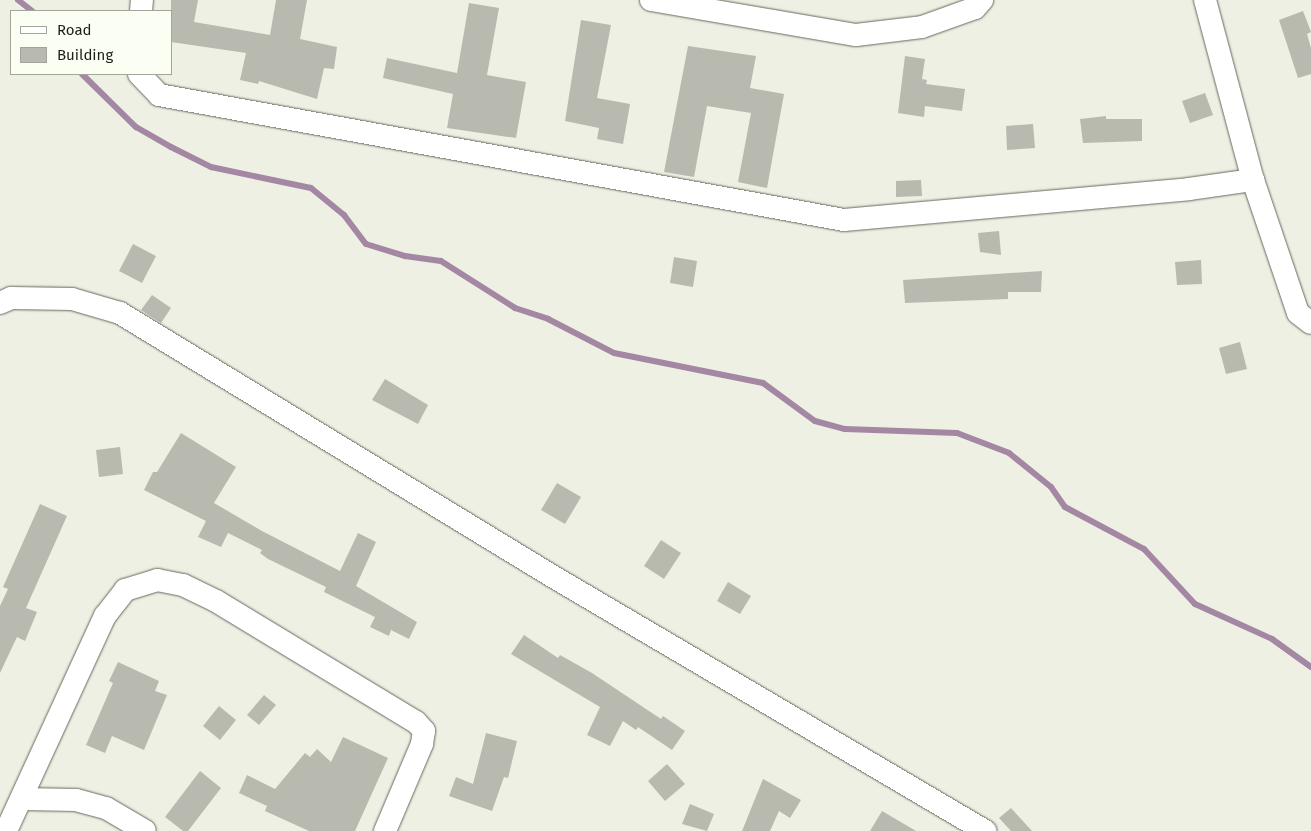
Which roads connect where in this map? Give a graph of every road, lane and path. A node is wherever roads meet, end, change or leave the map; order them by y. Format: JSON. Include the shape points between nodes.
{"nodes":[{"id":1,"x":651,"y":0,"type":"edge"},
{"id":2,"x":982,"y":0,"type":"edge"},
{"id":3,"x":1205,"y":0,"type":"edge"},
{"id":4,"x":140,"y":75,"type":"edge"},
{"id":5,"x":1252,"y":180,"type":"junction"},
{"id":6,"x":0,"y":303,"type":"edge"},
{"id":7,"x":1311,"y":323,"type":"edge"},
{"id":8,"x":23,"y":799,"type":"junction"},
{"id":9,"x":6,"y":831,"type":"edge"},
{"id":10,"x":145,"y":831,"type":"edge"},
{"id":11,"x":385,"y":831,"type":"edge"},
{"id":12,"x":985,"y":831,"type":"edge"}],
"edges":[{"from":1,"to":2,"type":"street","via":[[856,35],[922,27],[975,8]]},
{"from":3,"to":5,"type":"street"},
{"from":4,"to":5,"type":"street","via":[[159,94],[844,220],[1190,189]]},
{"from":5,"to":7,"type":"street","via":[[1298,312]]},
{"from":6,"to":12,"type":"street","via":[[11,298],[72,298],[120,313],[552,576]]},
{"from":8,"to":9,"type":"street"},
{"from":8,"to":10,"type":"street","via":[[69,799],[106,808]]},
{"from":8,"to":11,"type":"street","via":[[105,616],[125,590],[157,580],[183,585],[216,601],[416,722],[424,732],[422,744]]}]}
